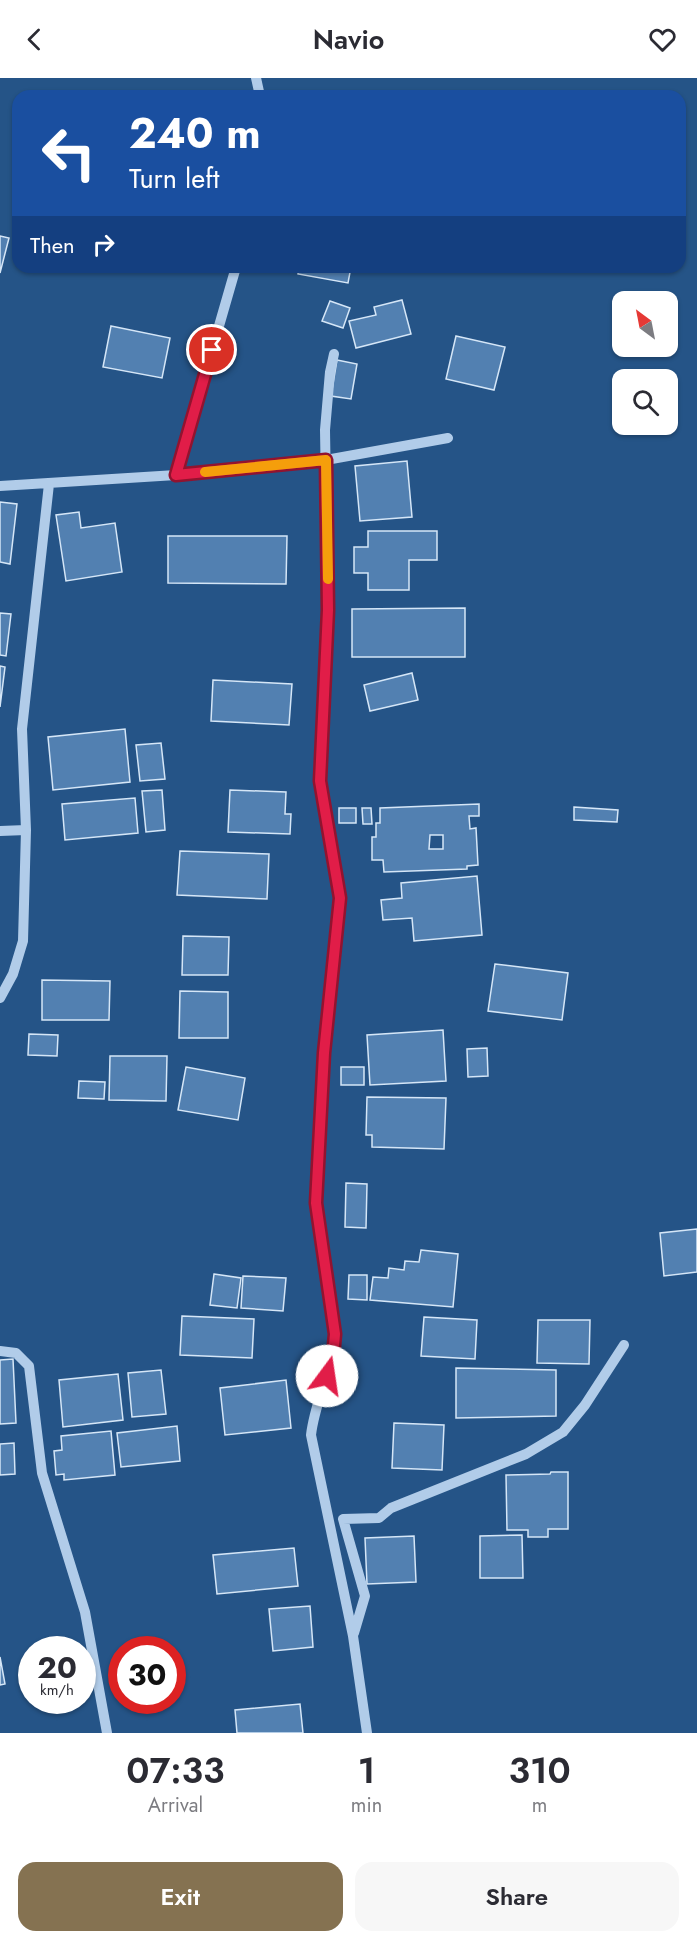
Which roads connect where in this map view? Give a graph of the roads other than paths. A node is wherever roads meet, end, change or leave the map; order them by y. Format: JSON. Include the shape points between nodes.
{"nodes":[{"id":1,"x":234,"y":273,"type":"edge"},
{"id":2,"x":334,"y":354,"type":"dead end"},
{"id":3,"x":448,"y":438,"type":"dead end"},
{"id":4,"x":326,"y":460,"type":"junction"},
{"id":5,"x":176,"y":475,"type":"junction"},
{"id":6,"x":49,"y":484,"type":"junction"},
{"id":7,"x":0,"y":486,"type":"edge"},
{"id":8,"x":26,"y":830,"type":"junction"},
{"id":9,"x":0,"y":831,"type":"edge"},
{"id":10,"x":0,"y":998,"type":"edge"},
{"id":11,"x":624,"y":1345,"type":"dead end"},
{"id":12,"x":0,"y":1351,"type":"edge"},
{"id":13,"x":353,"y":1636,"type":"junction"},
{"id":14,"x":107,"y":1733,"type":"edge"},
{"id":15,"x":367,"y":1733,"type":"edge"}],
"edges":[{"from":1,"to":5,"type":"street"},
{"from":2,"to":4,"type":"street"},
{"from":3,"to":4,"type":"street"},
{"from":4,"to":5,"type":"street"},
{"from":4,"to":13,"type":"street","via":[[328,610],[320,781],[340,898],[324,1053],[316,1203],[335,1334],[333,1356],[311,1436]]},
{"from":5,"to":6,"type":"street"},
{"from":6,"to":7,"type":"street"},
{"from":6,"to":8,"type":"street","via":[[22,729]]},
{"from":8,"to":9,"type":"street"},
{"from":8,"to":10,"type":"street","via":[[23,941],[13,974]]},
{"from":11,"to":13,"type":"street","via":[[585,1406],[563,1432],[526,1454],[391,1508],[379,1518],[344,1519],[365,1596]]},
{"from":12,"to":14,"type":"street","via":[[16,1353],[29,1366],[42,1473],[85,1612]]},
{"from":13,"to":15,"type":"street"}]}
